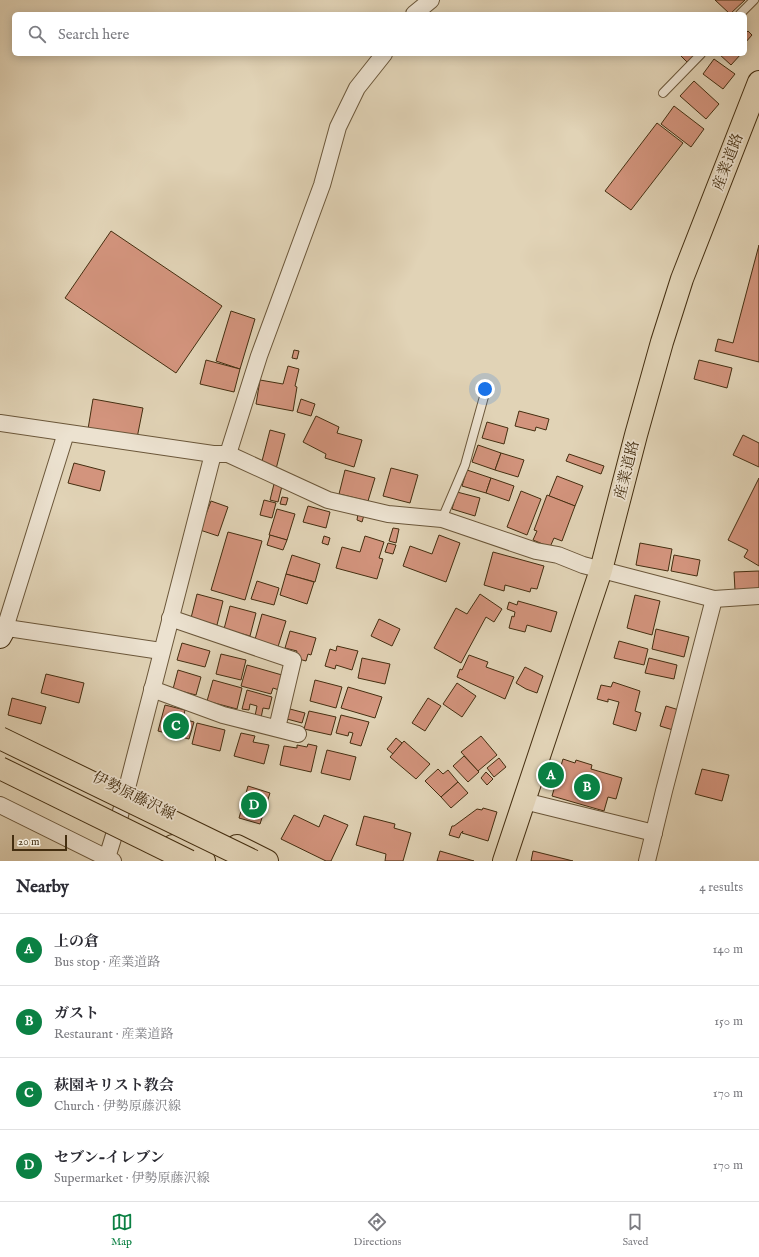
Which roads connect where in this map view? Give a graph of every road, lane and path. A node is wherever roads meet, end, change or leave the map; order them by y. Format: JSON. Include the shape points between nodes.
{"nodes":[{"id":1,"x":431,"y":0,"type":"edge"},
{"id":2,"x":754,"y":0,"type":"edge"},
{"id":3,"x":416,"y":12,"type":"edge"},
{"id":4,"x":742,"y":12,"type":"edge"},
{"id":5,"x":382,"y":56,"type":"edge"},
{"id":6,"x":699,"y":56,"type":"edge"},
{"id":7,"x":759,"y":82,"type":"edge"},
{"id":8,"x":663,"y":94,"type":"dead end"},
{"id":9,"x":485,"y":393,"type":"dead end"},
{"id":10,"x":0,"y":423,"type":"edge"},
{"id":11,"x":66,"y":434,"type":"junction"},
{"id":12,"x":221,"y":454,"type":"junction"},
{"id":13,"x":442,"y":519,"type":"junction"},
{"id":14,"x":601,"y":570,"type":"junction"},
{"id":15,"x":759,"y":596,"type":"edge"},
{"id":16,"x":714,"y":599,"type":"junction"},
{"id":17,"x":170,"y":618,"type":"junction"},
{"id":18,"x":2,"y":631,"type":"edge"},
{"id":19,"x":162,"y":651,"type":"junction"},
{"id":20,"x":152,"y":689,"type":"junction"},
{"id":21,"x":276,"y":728,"type":"junction"},
{"id":22,"x":0,"y":731,"type":"edge"},
{"id":23,"x":298,"y":734,"type":"dead end"},
{"id":24,"x":0,"y":738,"type":"edge"},
{"id":25,"x":0,"y":761,"type":"edge"},
{"id":26,"x":0,"y":768,"type":"edge"},
{"id":27,"x":126,"y":791,"type":"junction"},
{"id":28,"x":524,"y":801,"type":"junction"},
{"id":29,"x":0,"y":805,"type":"edge"},
{"id":30,"x":119,"y":819,"type":"junction"},
{"id":31,"x":654,"y":833,"type":"junction"},
{"id":32,"x":109,"y":860,"type":"edge"},
{"id":33,"x":189,"y":861,"type":"edge"},
{"id":34,"x":204,"y":861,"type":"edge"},
{"id":35,"x":253,"y":861,"type":"edge"},
{"id":36,"x":267,"y":861,"type":"edge"},
{"id":37,"x":504,"y":861,"type":"edge"},
{"id":38,"x":648,"y":861,"type":"edge"}],
"edges":[{"from":1,"to":3,"type":"street"},
{"from":2,"to":4,"type":"lane"},
{"from":5,"to":12,"type":"street","via":[[357,88],[338,127],[322,185]]},
{"from":6,"to":8,"type":"lane"},
{"from":7,"to":14,"type":"main road","name":"産業道路","via":[[682,279],[636,435]]},
{"from":9,"to":13,"type":"lane","via":[[465,465]]},
{"from":10,"to":11,"type":"street"},
{"from":11,"to":12,"type":"street"},
{"from":11,"to":18,"type":"street"},
{"from":12,"to":13,"type":"street","via":[[328,500],[388,514]]},
{"from":12,"to":17,"type":"street"},
{"from":13,"to":14,"type":"street"},
{"from":14,"to":16,"type":"street"},
{"from":14,"to":28,"type":"main road","name":"産業道路"},
{"from":15,"to":16,"type":"street"},
{"from":16,"to":31,"type":"street"},
{"from":17,"to":19,"type":"street"},
{"from":17,"to":21,"type":"street","via":[[293,660]]},
{"from":18,"to":19,"type":"street"},
{"from":19,"to":20,"type":"street"},
{"from":20,"to":21,"type":"street","via":[[223,715]]},
{"from":20,"to":27,"type":"street"},
{"from":21,"to":23,"type":"street"},
{"from":22,"to":27,"type":"main road","name":"伊勢原藤沢線"},
{"from":24,"to":35,"type":"main road","bridge":true},
{"from":25,"to":30,"type":"main road","name":"伊勢原藤沢線"},
{"from":26,"to":33,"type":"main road","bridge":true},
{"from":27,"to":30,"type":"street"},
{"from":27,"to":36,"type":"main road","name":"伊勢原藤沢線"},
{"from":28,"to":31,"type":"street"},
{"from":28,"to":37,"type":"main road","name":"産業道路"},
{"from":29,"to":32,"type":"street"},
{"from":30,"to":32,"type":"street"},
{"from":30,"to":34,"type":"main road","name":"伊勢原藤沢線"},
{"from":31,"to":38,"type":"street"}]}
